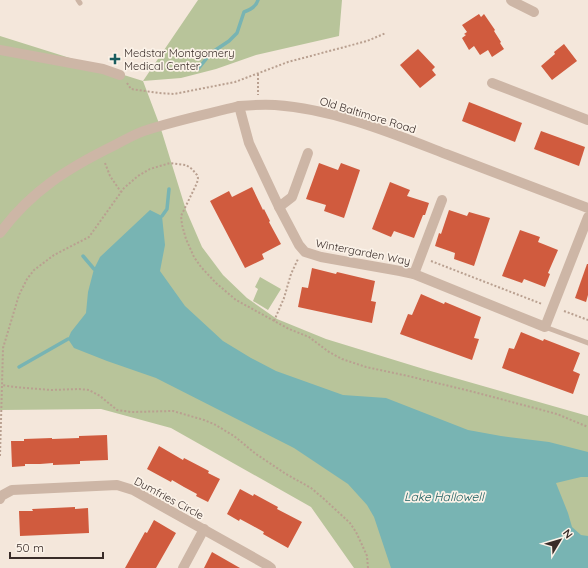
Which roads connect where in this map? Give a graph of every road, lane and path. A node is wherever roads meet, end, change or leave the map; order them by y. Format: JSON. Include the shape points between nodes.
{"nodes":[{"id":1,"x":511,"y":0,"type":"edge"},
{"id":2,"x":534,"y":12,"type":"dead end"},
{"id":3,"x":386,"y":33,"type":"dead end"},
{"id":4,"x":0,"y":50,"type":"edge"},
{"id":5,"x":258,"y":74,"type":"junction"},
{"id":6,"x":120,"y":75,"type":"joint"},
{"id":7,"x":492,"y":83,"type":"dead end"},
{"id":8,"x":258,"y":105,"type":"junction"},
{"id":9,"x":239,"y":106,"type":"junction"},
{"id":10,"x":588,"y":120,"type":"edge"},
{"id":11,"x":100,"y":153,"type":"junction"},
{"id":12,"x":308,"y":153,"type":"dead end"},
{"id":13,"x":121,"y":192,"type":"junction"},
{"id":14,"x":442,"y":200,"type":"dead end"},
{"id":15,"x":279,"y":207,"type":"junction"},
{"id":16,"x":588,"y":208,"type":"edge"},
{"id":17,"x":588,"y":217,"type":"edge"},
{"id":18,"x":0,"y":233,"type":"edge"},
{"id":19,"x":303,"y":249,"type":"junction"},
{"id":20,"x":420,"y":257,"type":"junction"},
{"id":21,"x":414,"y":274,"type":"junction"},
{"id":22,"x":553,"y":308,"type":"junction"},
{"id":23,"x":588,"y":320,"type":"edge"},
{"id":24,"x":274,"y":321,"type":"junction"},
{"id":25,"x":545,"y":327,"type":"junction"},
{"id":26,"x":588,"y":342,"type":"edge"},
{"id":27,"x":2,"y":385,"type":"junction"},
{"id":28,"x":588,"y":428,"type":"edge"},
{"id":29,"x":0,"y":456,"type":"edge"},
{"id":30,"x":0,"y":499,"type":"edge"},
{"id":31,"x":204,"y":530,"type":"junction"},
{"id":32,"x":183,"y":568,"type":"edge"},
{"id":33,"x":271,"y":568,"type":"edge"},
{"id":34,"x":368,"y":568,"type":"edge"}],
"edges":[{"from":1,"to":2,"type":"street"},
{"from":3,"to":5,"type":"path","via":[[367,41],[288,62]]},
{"from":4,"to":6,"type":"street","via":[[102,68]]},
{"from":5,"to":6,"type":"path","via":[[235,82],[174,94],[131,89]]},
{"from":5,"to":8,"type":"path"},
{"from":7,"to":10,"type":"street"},
{"from":8,"to":9,"type":"street","name":"Old Baltimore Road"},
{"from":8,"to":16,"type":"street","name":"Old Baltimore Road","via":[[290,106],[354,121]]},
{"from":9,"to":11,"type":"street","name":"Old Baltimore Road","via":[[146,130]]},
{"from":9,"to":15,"type":"street","name":"Wintergarden Way","via":[[249,143]]},
{"from":11,"to":13,"type":"path","via":[[110,176]]},
{"from":11,"to":18,"type":"street","name":"Old Baltimore Road","via":[[52,181],[24,204]]},
{"from":12,"to":15,"type":"street","via":[[292,197]]},
{"from":13,"to":24,"type":"path","via":[[138,176],[160,165],[177,163],[192,169],[197,175],[197,183],[181,216],[194,257],[200,267],[236,300]]},
{"from":13,"to":27,"type":"path","via":[[89,237],[54,255],[34,270],[27,279],[3,348]]},
{"from":14,"to":20,"type":"street"},
{"from":15,"to":19,"type":"street","name":"Wintergarden Way","via":[[298,245]]},
{"from":17,"to":22,"type":"street"},
{"from":19,"to":21,"type":"street","name":"Wintergarden Way","via":[[321,257]]},
{"from":19,"to":24,"type":"path"},
{"from":20,"to":21,"type":"street"},
{"from":20,"to":22,"type":"path"},
{"from":21,"to":25,"type":"street","name":"Wintergarden Way"},
{"from":22,"to":23,"type":"path"},
{"from":22,"to":25,"type":"street"},
{"from":24,"to":28,"type":"path","via":[[309,337],[342,359],[557,414]]},
{"from":25,"to":26,"type":"lane"},
{"from":27,"to":29,"type":"path"},
{"from":27,"to":34,"type":"path","via":[[51,390],[89,390],[117,410],[173,411],[214,424],[286,474],[311,488],[350,523],[366,556]]},
{"from":30,"to":31,"type":"street","name":"Dumfries Circle","via":[[12,490],[117,485],[132,490]]},
{"from":31,"to":32,"type":"street"},
{"from":31,"to":33,"type":"street","name":"Dumfries Circle"}]}
